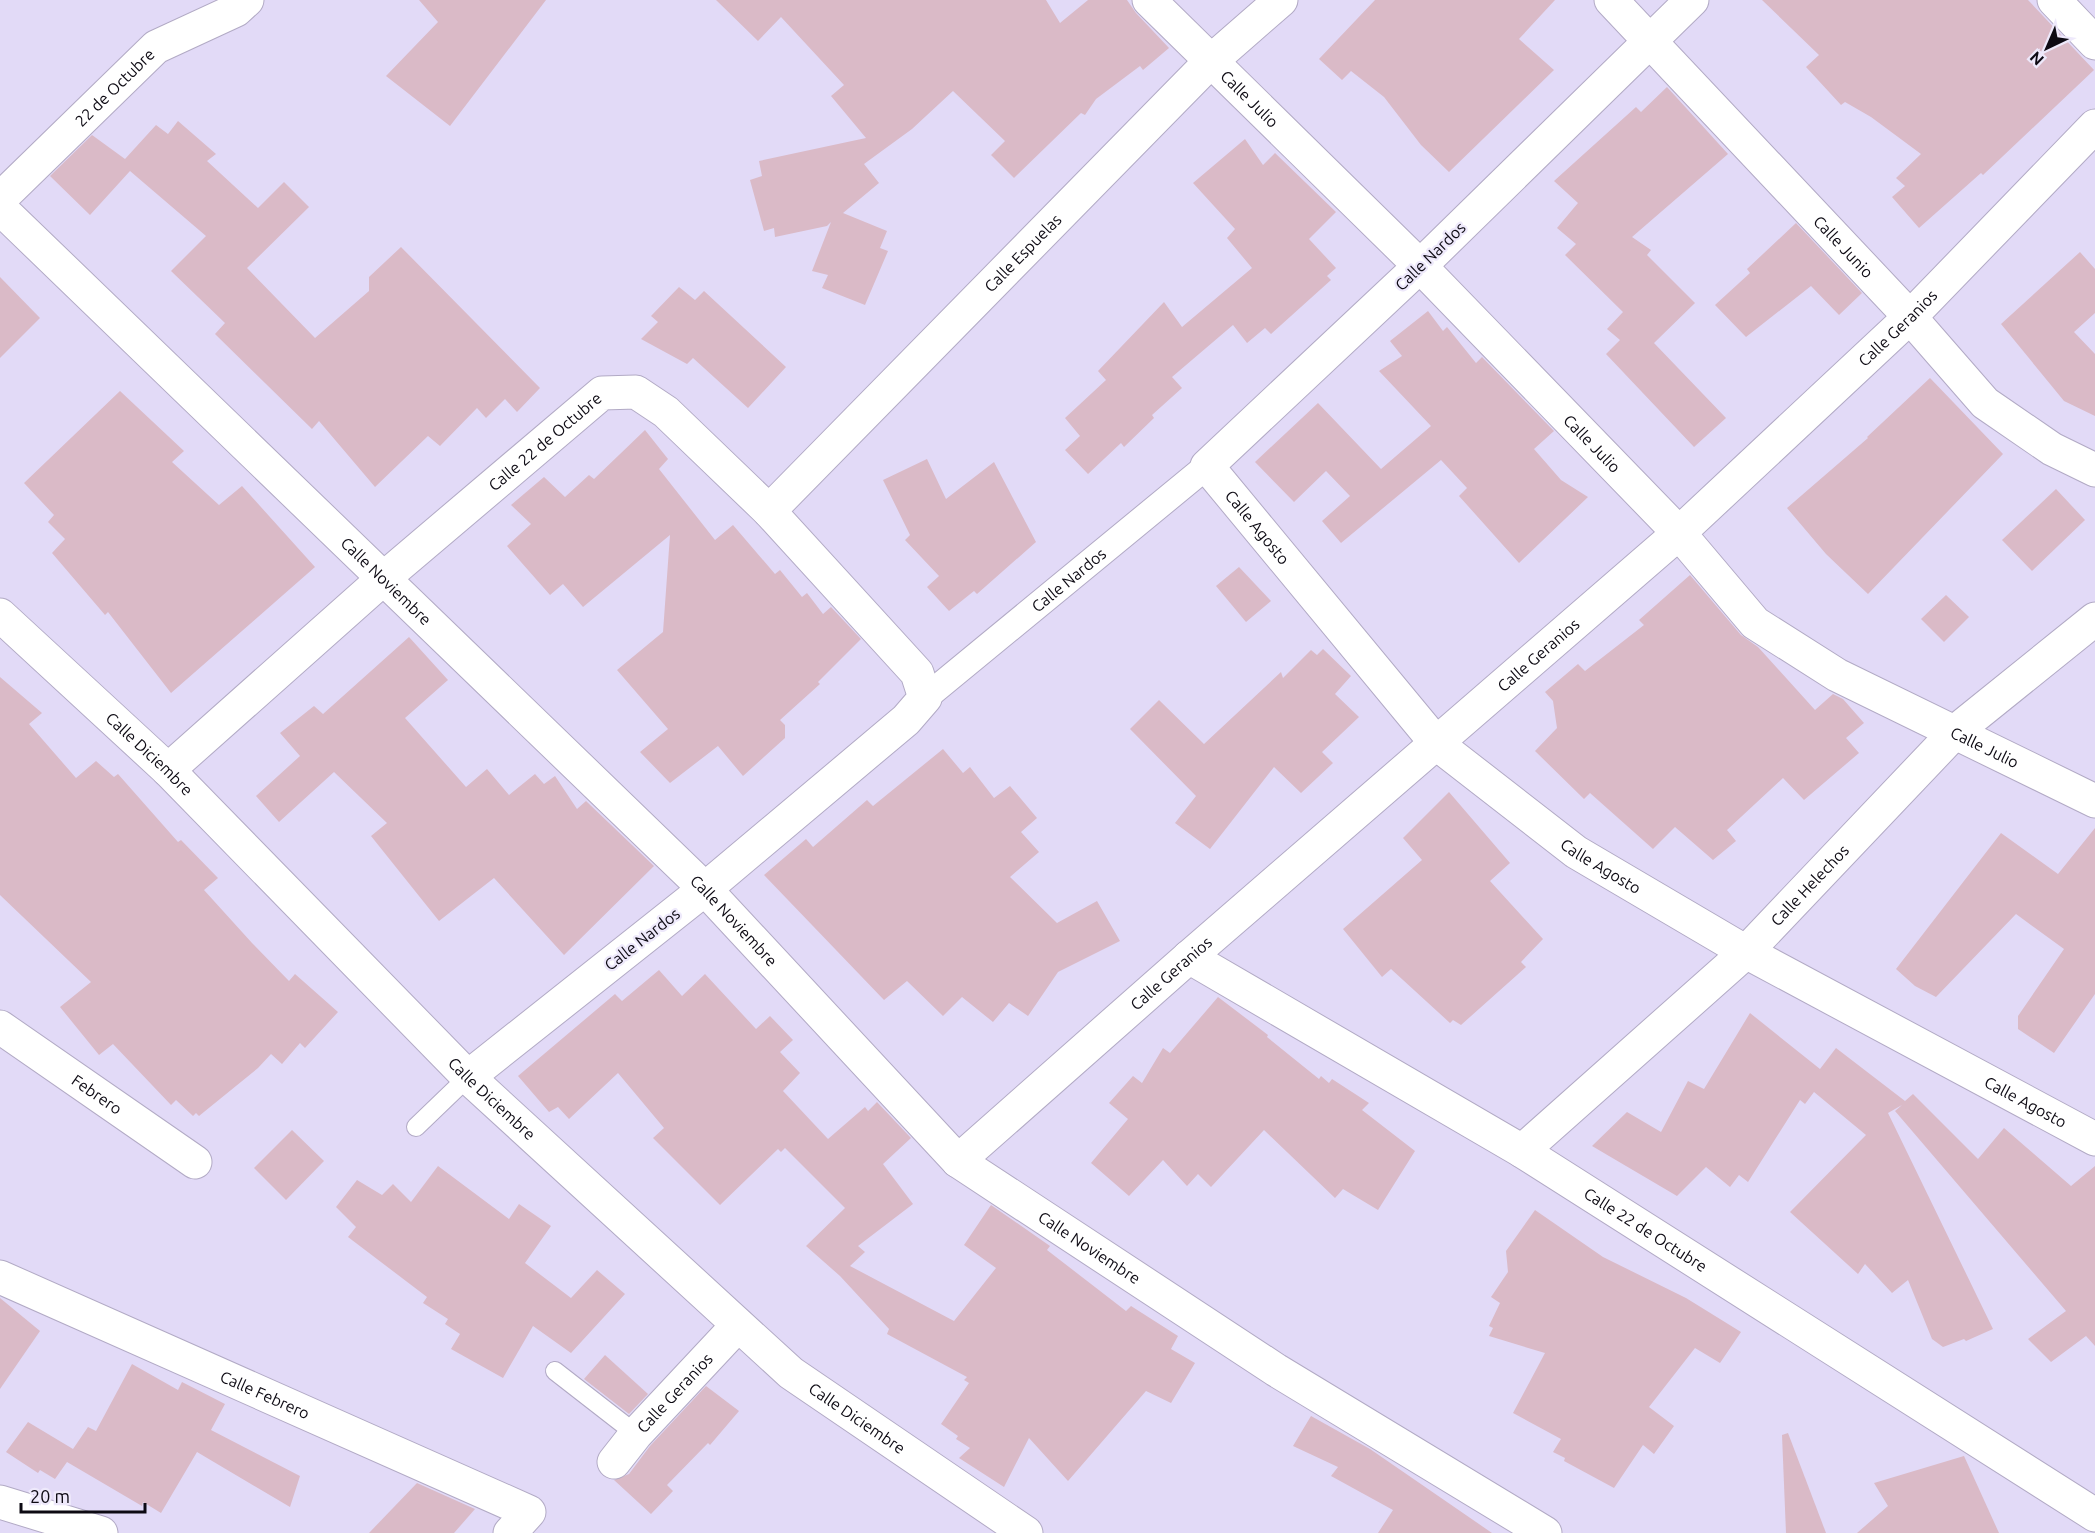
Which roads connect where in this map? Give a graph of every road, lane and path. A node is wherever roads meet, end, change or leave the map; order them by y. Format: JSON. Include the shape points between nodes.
{"nodes":[{"id":1,"x":247,"y":0,"type":"edge"},
{"id":2,"x":1149,"y":0,"type":"edge"},
{"id":3,"x":1281,"y":0,"type":"edge"},
{"id":4,"x":1611,"y":0,"type":"edge"},
{"id":5,"x":1692,"y":0,"type":"edge"},
{"id":6,"x":2054,"y":0,"type":"edge"},
{"id":7,"x":1650,"y":42,"type":"junction"},
{"id":8,"x":2095,"y":43,"type":"edge"},
{"id":9,"x":1210,"y":62,"type":"junction"},
{"id":10,"x":2095,"y":126,"type":"edge"},
{"id":11,"x":0,"y":199,"type":"edge"},
{"id":12,"x":0,"y":208,"type":"edge"},
{"id":13,"x":1420,"y":266,"type":"junction"},
{"id":14,"x":1910,"y":316,"type":"junction"},
{"id":15,"x":1207,"y":466,"type":"junction"},
{"id":16,"x":2095,"y":470,"type":"edge"},
{"id":17,"x":769,"y":511,"type":"junction"},
{"id":18,"x":1679,"y":533,"type":"junction"},
{"id":19,"x":384,"y":578,"type":"junction"},
{"id":20,"x":0,"y":615,"type":"edge"},
{"id":21,"x":2095,"y":619,"type":"edge"},
{"id":22,"x":925,"y":698,"type":"junction"},
{"id":23,"x":1956,"y":731,"type":"junction"},
{"id":24,"x":1437,"y":744,"type":"junction"},
{"id":25,"x":168,"y":770,"type":"junction"},
{"id":26,"x":2095,"y":801,"type":"edge"},
{"id":27,"x":705,"y":889,"type":"junction"},
{"id":28,"x":1746,"y":952,"type":"junction"},
{"id":29,"x":1189,"y":957,"type":"junction"},
{"id":30,"x":0,"y":1027,"type":"edge"},
{"id":31,"x":468,"y":1077,"type":"junction"},
{"id":32,"x":416,"y":1127,"type":"dead end"},
{"id":33,"x":2095,"y":1139,"type":"edge"},
{"id":34,"x":1522,"y":1151,"type":"junction"},
{"id":35,"x":958,"y":1161,"type":"junction"},
{"id":36,"x":195,"y":1162,"type":"dead end"},
{"id":37,"x":0,"y":1277,"type":"edge"},
{"id":38,"x":738,"y":1325,"type":"junction"},
{"id":39,"x":555,"y":1371,"type":"dead end"},
{"id":40,"x":636,"y":1434,"type":"junction"},
{"id":41,"x":614,"y":1462,"type":"dead end"},
{"id":42,"x":0,"y":1502,"type":"edge"},
{"id":43,"x":2095,"y":1515,"type":"edge"},
{"id":44,"x":519,"y":1522,"type":"edge"},
{"id":45,"x":101,"y":1533,"type":"edge"},
{"id":46,"x":1026,"y":1533,"type":"edge"},
{"id":47,"x":1545,"y":1533,"type":"edge"}],
"edges":[{"from":1,"to":11,"type":"street","name":"22 de Octubre","via":[[236,10],[156,47]]},
{"from":2,"to":9,"type":"street","name":"Calle Julio"},
{"from":3,"to":9,"type":"street","name":"Calle Espuelas"},
{"from":4,"to":7,"type":"street","name":"Calle Junio"},
{"from":5,"to":7,"type":"street","name":"Calle Nardos"},
{"from":6,"to":8,"type":"street"},
{"from":7,"to":13,"type":"street","name":"Calle Nardos"},
{"from":7,"to":14,"type":"street","name":"Calle Junio"},
{"from":9,"to":13,"type":"street","name":"Calle Julio"},
{"from":9,"to":17,"type":"street","name":"Calle Espuelas"},
{"from":10,"to":14,"type":"street","name":"Calle Geranios"},
{"from":12,"to":19,"type":"street","name":"Calle Noviembre"},
{"from":13,"to":15,"type":"street","name":"Calle Nardos"},
{"from":13,"to":18,"type":"street","name":"Calle Julio"},
{"from":14,"to":16,"type":"street","name":"Calle Junio","via":[[1985,403],[2052,449]]},
{"from":14,"to":18,"type":"street","name":"Calle Geranios"},
{"from":15,"to":22,"type":"street","name":"Calle Nardos"},
{"from":15,"to":24,"type":"street","name":"Calle Agosto"},
{"from":17,"to":19,"type":"street","name":"Calle 22 de Octubre","via":[[666,412],[636,392],[602,393]]},
{"from":17,"to":22,"type":"street","name":"Calle 22 de Octubre","via":[[917,673]]},
{"from":18,"to":23,"type":"street","name":"Calle Julio","via":[[1755,624],[1837,675]]},
{"from":18,"to":24,"type":"street","name":"Calle Geranios"},
{"from":19,"to":25,"type":"street","name":"Calle 22 de Octubre"},
{"from":19,"to":27,"type":"street","name":"Calle Noviembre"},
{"from":20,"to":25,"type":"street","name":"Calle Diciembre"},
{"from":21,"to":23,"type":"street","name":"Calle Helechos"},
{"from":22,"to":27,"type":"street","name":"Calle Nardos","via":[[906,720]]},
{"from":23,"to":26,"type":"street","name":"Calle Julio"},
{"from":23,"to":28,"type":"street","name":"Calle Helechos"},
{"from":24,"to":28,"type":"street","name":"Calle Agosto","via":[[1576,852]]},
{"from":24,"to":29,"type":"street","name":"Calle Geranios"},
{"from":25,"to":31,"type":"street","name":"Calle Diciembre"},
{"from":27,"to":31,"type":"street","name":"Calle Nardos"},
{"from":27,"to":35,"type":"street","name":"Calle Noviembre"},
{"from":28,"to":33,"type":"street","name":"Calle Agosto"},
{"from":28,"to":34,"type":"street","name":"Calle Helechos"},
{"from":29,"to":34,"type":"street","name":"Calle 22 de Octubre"},
{"from":29,"to":35,"type":"street","name":"Calle Geranios"},
{"from":30,"to":36,"type":"street","name":"Febrero"},
{"from":31,"to":32,"type":"lane","name":"Calle Nardos"},
{"from":31,"to":38,"type":"street","name":"Calle Diciembre"},
{"from":34,"to":43,"type":"street","name":"Calle 22 de Octubre"},
{"from":35,"to":47,"type":"street","name":"Calle Noviembre","via":[[1276,1370]]},
{"from":37,"to":44,"type":"street","name":"Calle Febrero"},
{"from":38,"to":40,"type":"street","name":"Calle Geranios"},
{"from":38,"to":46,"type":"street","name":"Calle Diciembre","via":[[791,1373]]},
{"from":39,"to":40,"type":"lane"},
{"from":40,"to":41,"type":"street","name":"Calle Geranios"},
{"from":42,"to":45,"type":"street"}]}
